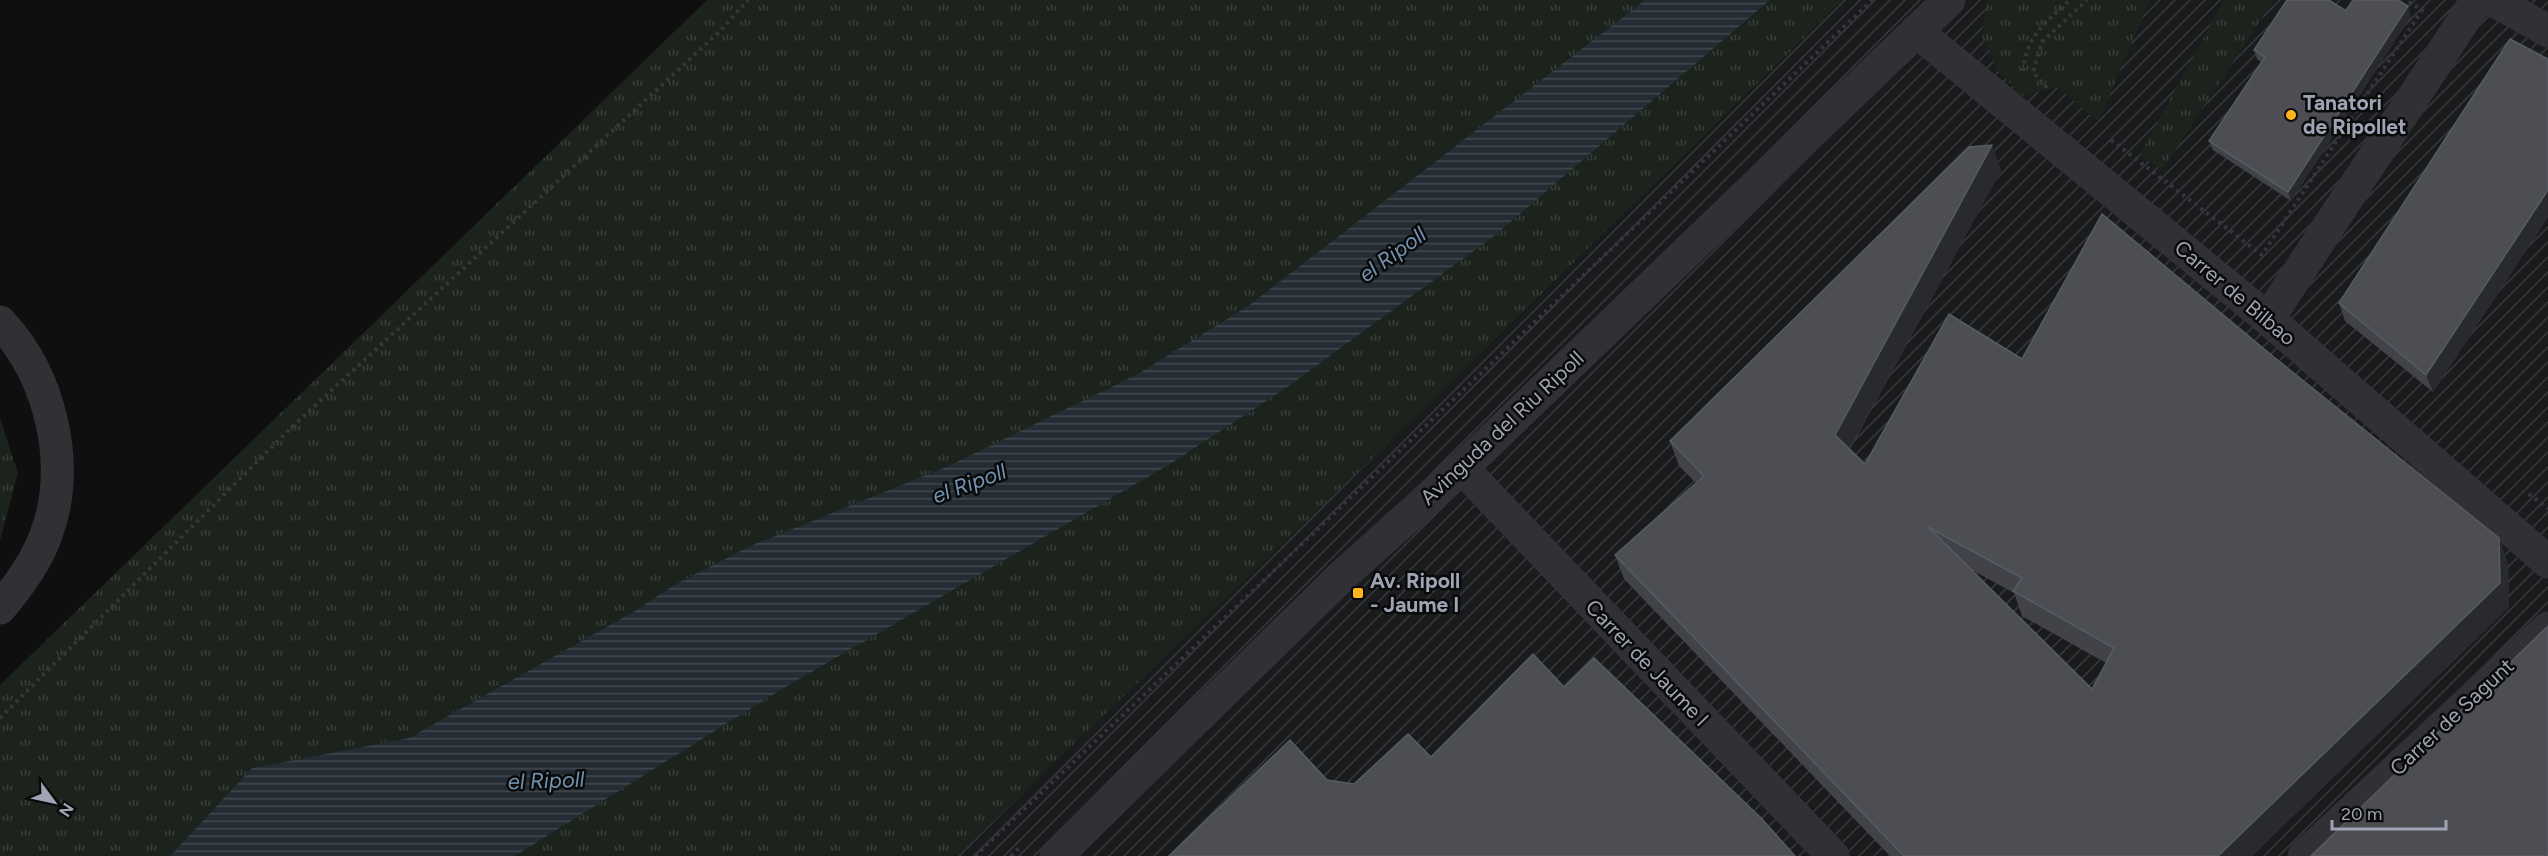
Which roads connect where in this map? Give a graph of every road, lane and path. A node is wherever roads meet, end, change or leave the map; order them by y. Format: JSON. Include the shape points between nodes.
{"nodes":[{"id":1,"x":748,"y":0,"type":"edge"},
{"id":2,"x":1872,"y":0,"type":"edge"},
{"id":3,"x":1949,"y":0,"type":"edge"},
{"id":4,"x":2087,"y":0,"type":"edge"},
{"id":5,"x":2406,"y":0,"type":"edge"},
{"id":6,"x":2477,"y":0,"type":"edge"},
{"id":7,"x":2493,"y":0,"type":"edge"},
{"id":8,"x":1916,"y":31,"type":"junction"},
{"id":9,"x":2548,"y":31,"type":"edge"},
{"id":10,"x":2054,"y":96,"type":"dead end"},
{"id":11,"x":2110,"y":140,"type":"dead end"},
{"id":12,"x":2268,"y":319,"type":"junction"},
{"id":13,"x":0,"y":322,"type":"edge"},
{"id":14,"x":1462,"y":468,"type":"junction"},
{"id":15,"x":2548,"y":562,"type":"edge"},
{"id":16,"x":0,"y":608,"type":"edge"},
{"id":17,"x":2548,"y":628,"type":"edge"},
{"id":18,"x":0,"y":718,"type":"edge"},
{"id":19,"x":975,"y":856,"type":"edge"},
{"id":20,"x":1056,"y":856,"type":"edge"},
{"id":21,"x":1833,"y":856,"type":"edge"},
{"id":22,"x":2304,"y":856,"type":"edge"}],
"edges":[{"from":1,"to":18,"type":"path","via":[[293,426]]},
{"from":2,"to":19,"type":"path"},
{"from":3,"to":8,"type":"street","name":"Avinguda del Riu Ripoll"},
{"from":4,"to":10,"type":"path","via":[[2042,42],[2033,72]]},
{"from":5,"to":11,"type":"path","via":[[2422,10],[2262,255]]},
{"from":6,"to":12,"type":"street"},
{"from":7,"to":9,"type":"street"},
{"from":8,"to":12,"type":"street","name":"Carrer de Bilbao"},
{"from":8,"to":14,"type":"street","name":"Avinguda del Riu Ripoll"},
{"from":12,"to":15,"type":"street","name":"Carrer de Bilbao"},
{"from":13,"to":16,"type":"street","via":[[31,364],[45,397],[54,429],[57,498],[46,536]]},
{"from":14,"to":20,"type":"street","name":"Avinguda del Riu Ripoll","via":[[1342,576]]},
{"from":14,"to":21,"type":"street","name":"Carrer de Jaume I"},
{"from":17,"to":22,"type":"street","name":"Carrer de Sagunt"}]}
